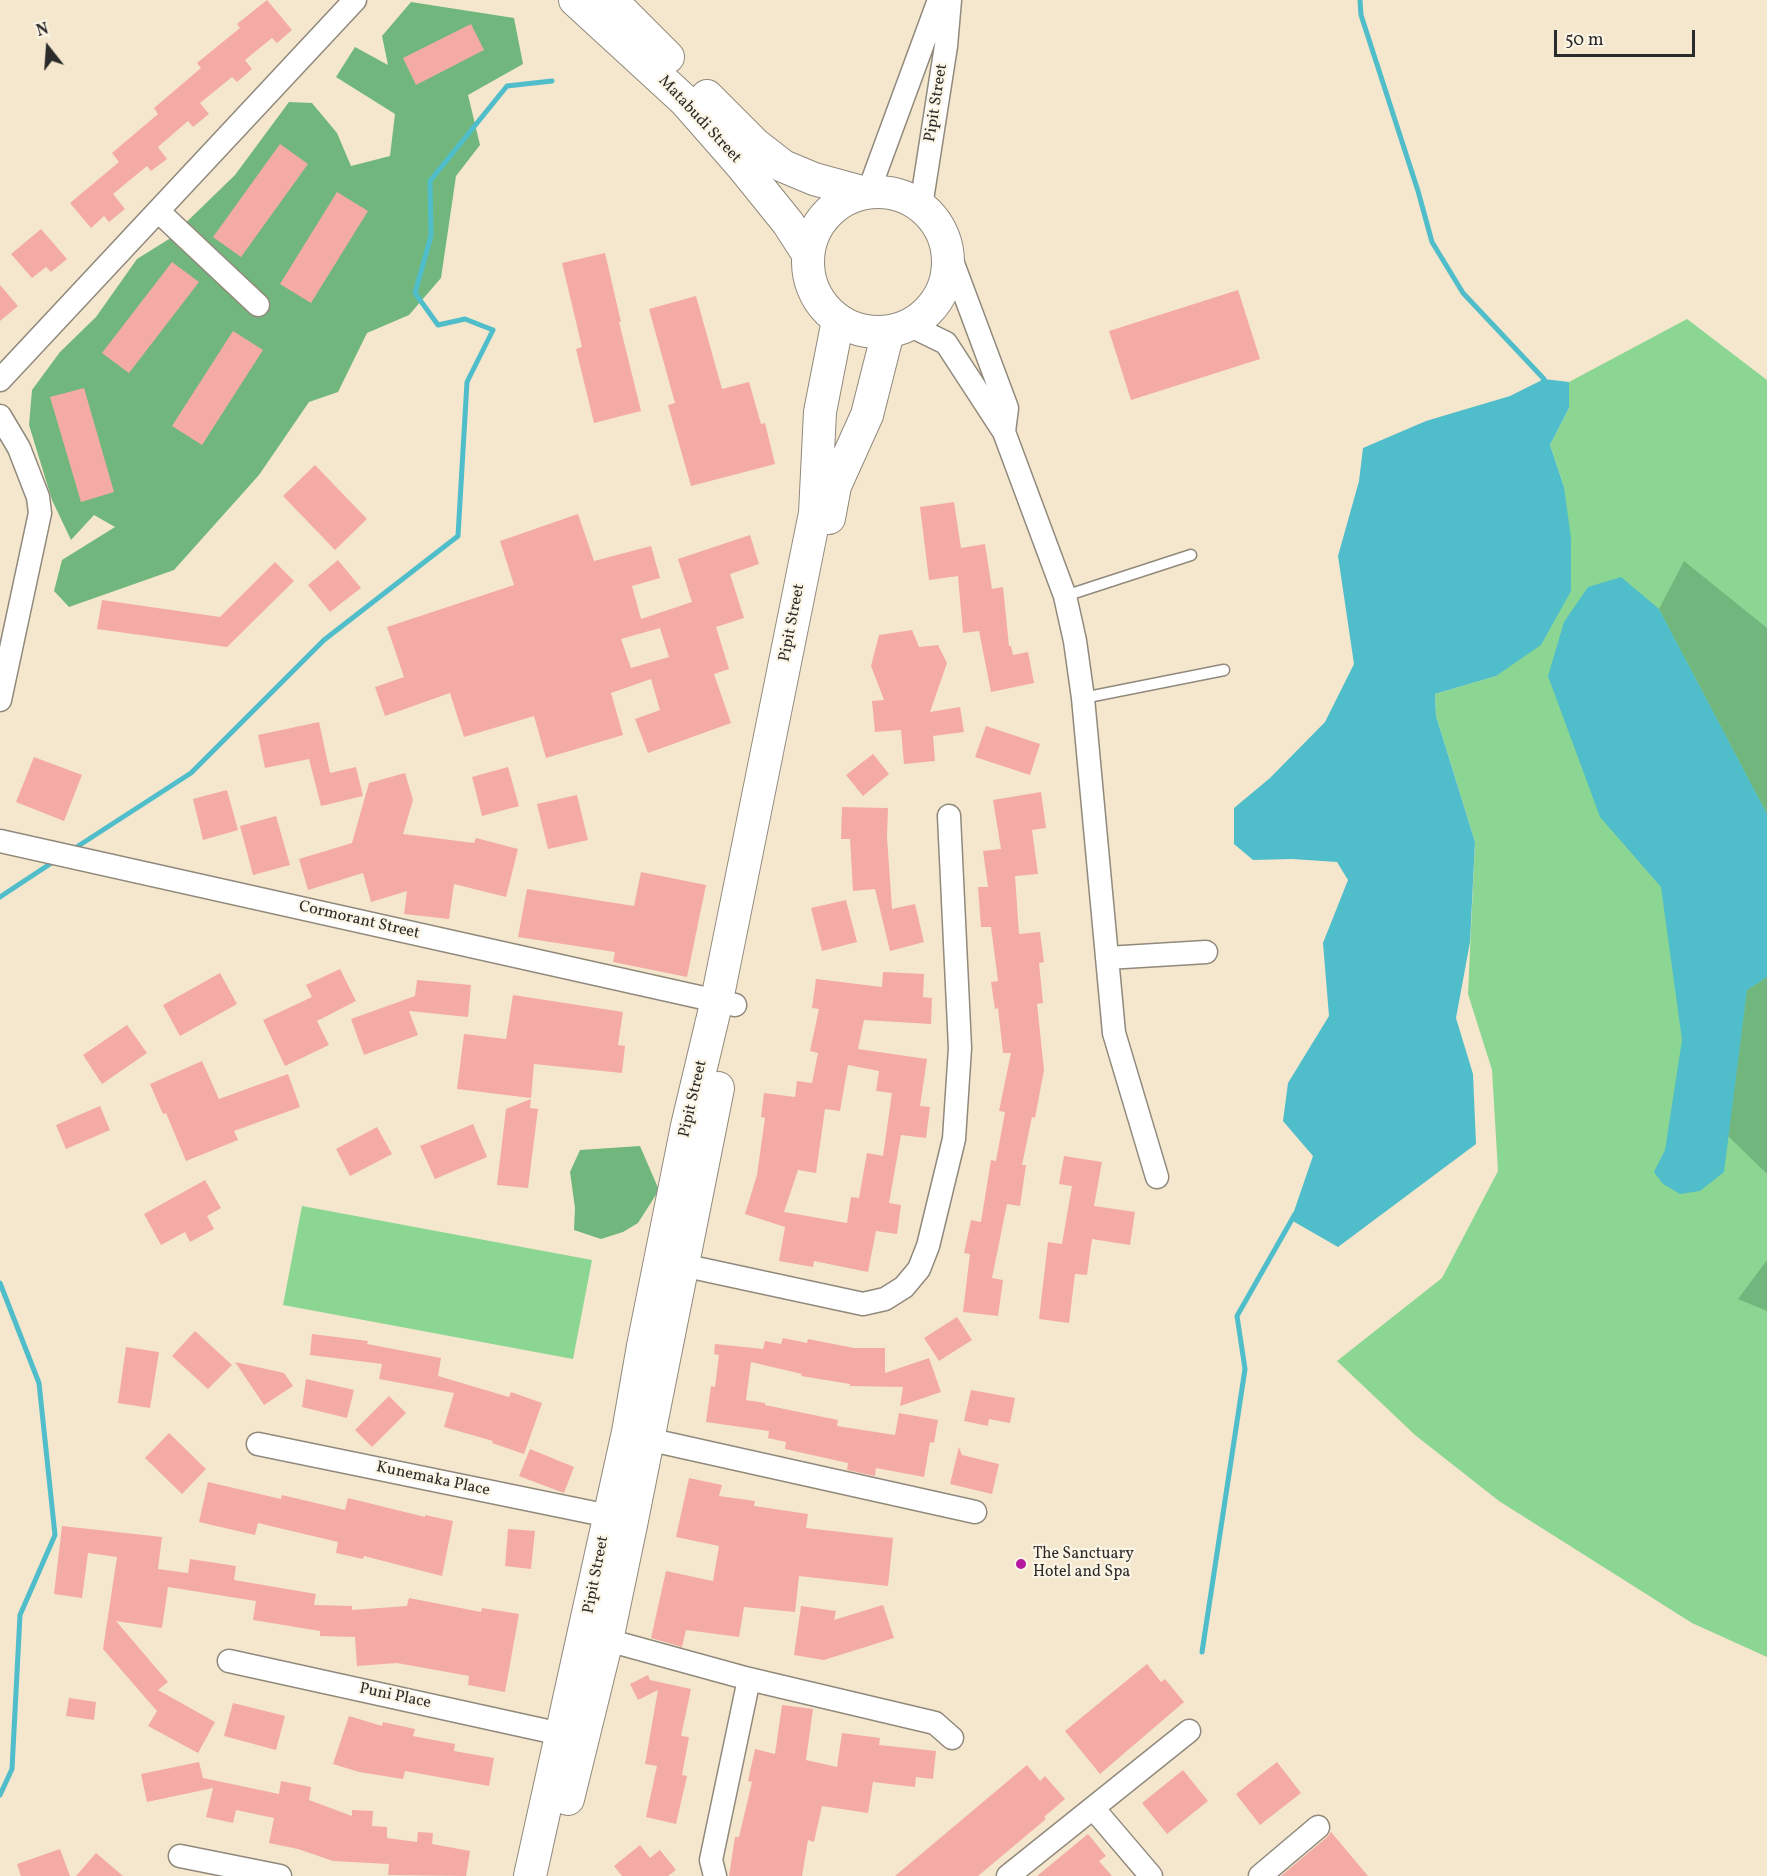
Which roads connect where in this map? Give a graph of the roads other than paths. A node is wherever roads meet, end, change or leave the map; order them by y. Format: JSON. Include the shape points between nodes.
{"nodes":[{"id":1,"x":355,"y":0,"type":"edge"},
{"id":2,"x":575,"y":0,"type":"edge"},
{"id":3,"x":611,"y":0,"type":"edge"},
{"id":4,"x":939,"y":0,"type":"edge"},
{"id":5,"x":950,"y":0,"type":"edge"},
{"id":6,"x":867,"y":193,"type":"junction"},
{"id":7,"x":921,"y":206,"type":"junction"},
{"id":8,"x":158,"y":211,"type":"junction"},
{"id":9,"x":948,"y":250,"type":"junction"},
{"id":10,"x":808,"y":254,"type":"junction"},
{"id":11,"x":258,"y":305,"type":"dead end"},
{"id":12,"x":838,"y":320,"type":"junction"},
{"id":13,"x":898,"y":328,"type":"junction"},
{"id":14,"x":0,"y":380,"type":"edge"},
{"id":15,"x":0,"y":416,"type":"edge"},
{"id":16,"x":1004,"y":432,"type":"junction"},
{"id":17,"x":1191,"y":555,"type":"dead end"},
{"id":18,"x":1065,"y":596,"type":"junction"},
{"id":19,"x":1224,"y":670,"type":"dead end"},
{"id":20,"x":1083,"y":698,"type":"junction"},
{"id":21,"x":0,"y":700,"type":"edge"},
{"id":22,"x":949,"y":816,"type":"dead end"},
{"id":23,"x":0,"y":841,"type":"edge"},
{"id":24,"x":1206,"y":952,"type":"dead end"},
{"id":25,"x":1107,"y":958,"type":"junction"},
{"id":26,"x":726,"y":1003,"type":"junction"},
{"id":27,"x":1157,"y":1177,"type":"dead end"},
{"id":28,"x":682,"y":1265,"type":"junction"},
{"id":29,"x":647,"y":1439,"type":"junction"},
{"id":30,"x":258,"y":1444,"type":"dead end"},
{"id":31,"x":975,"y":1512,"type":"dead end"},
{"id":32,"x":609,"y":1516,"type":"junction"},
{"id":33,"x":607,"y":1640,"type":"junction"},
{"id":34,"x":229,"y":1661,"type":"dead end"},
{"id":35,"x":749,"y":1679,"type":"junction"},
{"id":36,"x":1189,"y":1731,"type":"dead end"},
{"id":37,"x":561,"y":1734,"type":"junction"},
{"id":38,"x":952,"y":1738,"type":"dead end"},
{"id":39,"x":1093,"y":1808,"type":"junction"},
{"id":40,"x":1318,"y":1827,"type":"dead end"},
{"id":41,"x":180,"y":1856,"type":"dead end"},
{"id":42,"x":280,"y":1876,"type":"edge"},
{"id":43,"x":530,"y":1876,"type":"edge"},
{"id":44,"x":550,"y":1876,"type":"edge"},
{"id":45,"x":715,"y":1876,"type":"edge"},
{"id":46,"x":1008,"y":1876,"type":"edge"},
{"id":47,"x":1151,"y":1876,"type":"edge"},
{"id":48,"x":1260,"y":1876,"type":"edge"}],
"edges":[{"from":1,"to":8,"type":"street"},
{"from":2,"to":10,"type":"main road","name":"Matabudi Street","via":[[685,101],[788,223]]},
{"from":3,"to":6,"type":"main road","name":"Matabudi Street","via":[[756,145],[783,166]]},
{"from":4,"to":6,"type":"street","name":"Pipit Street"},
{"from":5,"to":7,"type":"street","name":"Pipit Street"},
{"from":6,"to":7,"type":"main road","via":[[886,192]]},
{"from":6,"to":10,"type":"main road","via":[[841,204],[821,221]]},
{"from":7,"to":9,"type":"main road","via":[[934,218]]},
{"from":8,"to":11,"type":"street"},
{"from":8,"to":14,"type":"street"},
{"from":9,"to":13,"type":"main road","via":[[948,273],[941,294],[928,312]]},
{"from":9,"to":16,"type":"street","via":[[1007,408]]},
{"from":10,"to":12,"type":"main road","via":[[814,291]]},
{"from":12,"to":13,"type":"main road","via":[[870,332]]},
{"from":12,"to":26,"type":"main road","name":"Pipit Street","via":[[820,412],[815,513]]},
{"from":13,"to":16,"type":"street","via":[[946,343]]},
{"from":13,"to":26,"type":"main road","name":"Pipit Street","via":[[867,415],[835,486],[752,934]]},
{"from":15,"to":21,"type":"street","via":[[19,448],[38,497],[40,513]]},
{"from":16,"to":18,"type":"street"},
{"from":17,"to":18,"type":"lane"},
{"from":18,"to":20,"type":"street"},
{"from":19,"to":20,"type":"lane"},
{"from":20,"to":25,"type":"street"},
{"from":22,"to":28,"type":"street","via":[[960,1048],[954,1139],[920,1269],[904,1287],[885,1299],[862,1304]]},
{"from":23,"to":26,"type":"street","name":"Cormorant Street"},
{"from":24,"to":25,"type":"street"},
{"from":25,"to":27,"type":"street","via":[[1114,1034]]},
{"from":26,"to":28,"type":"main road","name":"Pipit Street"},
{"from":26,"to":32,"type":"main road","name":"Pipit Street","via":[[687,1126]]},
{"from":28,"to":29,"type":"main road","name":"Pipit Street"},
{"from":29,"to":31,"type":"street"},
{"from":29,"to":33,"type":"main road","name":"Pipit Street"},
{"from":30,"to":32,"type":"street","name":"Kunemaka Place"},
{"from":32,"to":37,"type":"main road","name":"Pipit Street"},
{"from":33,"to":35,"type":"street"},
{"from":33,"to":44,"type":"main road","name":"Pipit Street"},
{"from":34,"to":37,"type":"street","name":"Puni Place"},
{"from":35,"to":38,"type":"street","via":[[935,1723]]},
{"from":35,"to":45,"type":"street","via":[[711,1860]]},
{"from":36,"to":39,"type":"street"},
{"from":37,"to":43,"type":"main road","name":"Pipit Street"},
{"from":39,"to":46,"type":"street"},
{"from":39,"to":47,"type":"street"},
{"from":40,"to":48,"type":"street"},
{"from":41,"to":42,"type":"street"}]}
